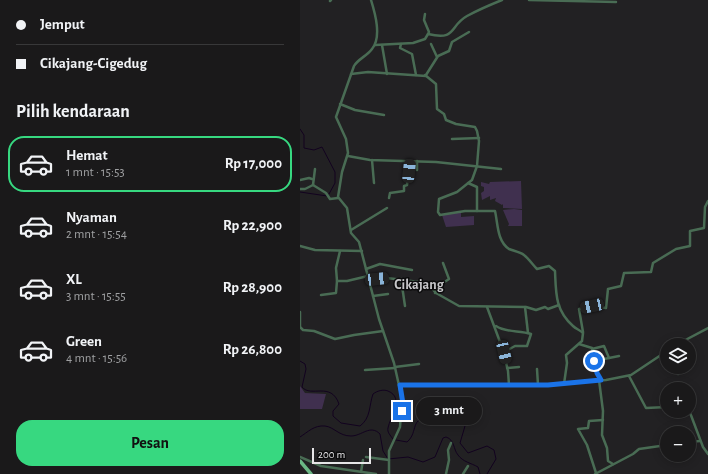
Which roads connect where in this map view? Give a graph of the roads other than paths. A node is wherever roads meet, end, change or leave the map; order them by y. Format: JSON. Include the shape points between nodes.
{"nodes":[{"id":1,"x":371,"y":0,"type":"edge"},
{"id":2,"x":502,"y":0,"type":"edge"},
{"id":3,"x":528,"y":0,"type":"edge"},
{"id":4,"x":577,"y":0,"type":"edge"},
{"id":5,"x":616,"y":2,"type":"dead end"},
{"id":6,"x":425,"y":14,"type":"dead end"},
{"id":7,"x":469,"y":32,"type":"dead end"},
{"id":8,"x":428,"y":34,"type":"junction"},
{"id":9,"x":401,"y":44,"type":"junction"},
{"id":10,"x":431,"y":44,"type":"dead end"},
{"id":11,"x":375,"y":45,"type":"junction"},
{"id":12,"x":382,"y":45,"type":"junction"},
{"id":13,"x":437,"y":57,"type":"junction"},
{"id":14,"x":351,"y":74,"type":"junction"},
{"id":15,"x":387,"y":74,"type":"junction"},
{"id":16,"x":416,"y":75,"type":"junction"},
{"id":17,"x":426,"y":75,"type":"junction"},
{"id":18,"x":340,"y":104,"type":"junction"},
{"id":19,"x":384,"y":115,"type":"dead end"},
{"id":20,"x":479,"y":138,"type":"junction"},
{"id":21,"x":452,"y":139,"type":"dead end"},
{"id":22,"x":348,"y":156,"type":"junction"},
{"id":23,"x":372,"y":160,"type":"junction"},
{"id":24,"x":410,"y":161,"type":"junction"},
{"id":25,"x":417,"y":161,"type":"junction"},
{"id":26,"x":477,"y":166,"type":"junction"},
{"id":27,"x":315,"y":169,"type":"dead end"},
{"id":28,"x":501,"y":169,"type":"dead end"},
{"id":29,"x":417,"y":170,"type":"dead end"},
{"id":30,"x":300,"y":180,"type":"edge"},
{"id":31,"x":312,"y":183,"type":"junction"},
{"id":32,"x":374,"y":183,"type":"dead end"},
{"id":33,"x":468,"y":183,"type":"junction"},
{"id":34,"x":300,"y":189,"type":"edge"},
{"id":35,"x":338,"y":198,"type":"junction"},
{"id":36,"x":389,"y":198,"type":"dead end"},
{"id":37,"x":708,"y":201,"type":"edge"},
{"id":38,"x":387,"y":208,"type":"dead end"},
{"id":39,"x":477,"y":211,"type":"junction"},
{"id":40,"x":351,"y":230,"type":"junction"},
{"id":41,"x":300,"y":246,"type":"edge"},
{"id":42,"x":340,"y":251,"type":"junction"},
{"id":43,"x":362,"y":251,"type":"junction"},
{"id":44,"x":442,"y":263,"type":"dead end"},
{"id":45,"x":366,"y":269,"type":"junction"},
{"id":46,"x":412,"y":270,"type":"dead end"},
{"id":47,"x":368,"y":278,"type":"junction"},
{"id":48,"x":401,"y":279,"type":"junction"},
{"id":49,"x":337,"y":281,"type":"junction"},
{"id":50,"x":435,"y":293,"type":"junction"},
{"id":51,"x":388,"y":294,"type":"dead end"},
{"id":52,"x":321,"y":295,"type":"dead end"},
{"id":53,"x":372,"y":296,"type":"junction"},
{"id":54,"x":559,"y":305,"type":"junction"},
{"id":55,"x":405,"y":306,"type":"dead end"},
{"id":56,"x":487,"y":307,"type":"junction"},
{"id":57,"x":525,"y":307,"type":"junction"},
{"id":58,"x":300,"y":312,"type":"edge"},
{"id":59,"x":495,"y":326,"type":"junction"},
{"id":60,"x":708,"y":328,"type":"edge"},
{"id":61,"x":383,"y":331,"type":"junction"},
{"id":62,"x":528,"y":333,"type":"junction"},
{"id":63,"x":583,"y":333,"type":"junction"},
{"id":64,"x":689,"y":338,"type":"edge"},
{"id":65,"x":579,"y":344,"type":"junction"},
{"id":66,"x":592,"y":349,"type":"junction"},
{"id":67,"x":504,"y":352,"type":"junction"},
{"id":68,"x":619,"y":356,"type":"dead end"},
{"id":69,"x":660,"y":356,"type":"edge"},
{"id":70,"x":609,"y":358,"type":"junction"},
{"id":71,"x":594,"y":361,"type":"junction"},
{"id":72,"x":419,"y":364,"type":"dead end"},
{"id":73,"x":395,"y":367,"type":"junction"},
{"id":74,"x":519,"y":367,"type":"dead end"},
{"id":75,"x":507,"y":368,"type":"junction"},
{"id":76,"x":537,"y":369,"type":"dead end"},
{"id":77,"x":365,"y":370,"type":"dead end"},
{"id":78,"x":629,"y":376,"type":"junction"},
{"id":79,"x":600,"y":380,"type":"junction"},
{"id":80,"x":564,"y":384,"type":"junction"},
{"id":81,"x":400,"y":385,"type":"junction"},
{"id":82,"x":509,"y":385,"type":"junction"},
{"id":83,"x":538,"y":385,"type":"junction"},
{"id":84,"x":660,"y":407,"type":"edge"},
{"id":85,"x":692,"y":418,"type":"edge"},
{"id":86,"x":603,"y":420,"type":"junction"},
{"id":87,"x":696,"y":441,"type":"edge"},
{"id":88,"x":700,"y":441,"type":"junction"},
{"id":89,"x":451,"y":443,"type":"dead end"},
{"id":90,"x":660,"y":446,"type":"edge"},
{"id":91,"x":708,"y":454,"type":"edge"},
{"id":92,"x":300,"y":457,"type":"edge"},
{"id":93,"x":389,"y":459,"type":"junction"},
{"id":94,"x":300,"y":461,"type":"edge"},
{"id":95,"x":612,"y":464,"type":"junction"},
{"id":96,"x":468,"y":466,"type":"dead end"},
{"id":97,"x":361,"y":472,"type":"junction"},
{"id":98,"x":311,"y":474,"type":"edge"},
{"id":99,"x":376,"y":474,"type":"edge"},
{"id":100,"x":389,"y":474,"type":"edge"},
{"id":101,"x":446,"y":474,"type":"edge"},
{"id":102,"x":463,"y":474,"type":"edge"},
{"id":103,"x":595,"y":474,"type":"edge"}],
"edges":[{"from":1,"to":11,"type":"street","via":[[376,31]]},
{"from":2,"to":8,"type":"street","via":[[466,17],[449,34]]},
{"from":3,"to":4,"type":"street"},
{"from":4,"to":5,"type":"street","via":[[591,3]]},
{"from":6,"to":8,"type":"street"},
{"from":7,"to":13,"type":"street","via":[[452,42],[449,51]]},
{"from":8,"to":9,"type":"street","via":[[425,39]]},
{"from":9,"to":12,"type":"street"},
{"from":9,"to":16,"type":"street","via":[[400,48],[413,55]]},
{"from":10,"to":13,"type":"street"},
{"from":11,"to":12,"type":"street"},
{"from":11,"to":14,"type":"street","via":[[356,62]]},
{"from":12,"to":15,"type":"street"},
{"from":13,"to":17,"type":"street"},
{"from":14,"to":15,"type":"street"},
{"from":14,"to":18,"type":"street"},
{"from":15,"to":16,"type":"street"},
{"from":16,"to":17,"type":"street"},
{"from":17,"to":20,"type":"street","via":[[436,84],[437,109],[444,114],[446,120],[475,128]]},
{"from":18,"to":19,"type":"street","via":[[354,110]]},
{"from":18,"to":22,"type":"street","via":[[336,117],[347,143]]},
{"from":20,"to":21,"type":"street"},
{"from":20,"to":26,"type":"street"},
{"from":22,"to":23,"type":"street"},
{"from":22,"to":35,"type":"street","via":[[342,172]]},
{"from":23,"to":24,"type":"street"},
{"from":23,"to":32,"type":"street"},
{"from":24,"to":25,"type":"street"},
{"from":24,"to":36,"type":"street","via":[[404,191],[390,193]]},
{"from":25,"to":26,"type":"street"},
{"from":25,"to":29,"type":"street"},
{"from":26,"to":28,"type":"street"},
{"from":26,"to":33,"type":"street","via":[[472,180]]},
{"from":27,"to":31,"type":"street"},
{"from":30,"to":31,"type":"street","via":[[312,178]]},
{"from":31,"to":34,"type":"street","via":[[305,189]]},
{"from":31,"to":35,"type":"street","via":[[330,199]]},
{"from":33,"to":39,"type":"street","via":[[477,187]]},
{"from":33,"to":39,"type":"street","via":[[457,192],[439,200],[438,212],[441,215]]},
{"from":35,"to":40,"type":"street","via":[[349,211]]},
{"from":37,"to":63,"type":"street","via":[[705,207],[704,228],[690,231],[690,246],[676,249],[653,263],[652,272],[624,273],[621,286],[608,289],[606,308],[593,306],[579,309]]},
{"from":38,"to":40,"type":"street"},
{"from":39,"to":54,"type":"street","via":[[496,211],[498,231],[507,247],[524,255],[538,269],[548,266],[555,271],[554,283]]},
{"from":40,"to":43,"type":"street"},
{"from":41,"to":42,"type":"street","via":[[314,250]]},
{"from":42,"to":43,"type":"street"},
{"from":42,"to":49,"type":"street","via":[[336,268]]},
{"from":43,"to":45,"type":"street"},
{"from":44,"to":50,"type":"street","via":[[449,278],[440,284]]},
{"from":45,"to":46,"type":"street","via":[[380,264]]},
{"from":45,"to":47,"type":"street"},
{"from":47,"to":48,"type":"street"},
{"from":47,"to":49,"type":"street"},
{"from":47,"to":53,"type":"street"},
{"from":48,"to":50,"type":"street","via":[[427,283]]},
{"from":48,"to":55,"type":"street"},
{"from":49,"to":52,"type":"street","via":[[336,293]]},
{"from":50,"to":56,"type":"street","via":[[458,306]]},
{"from":51,"to":53,"type":"street"},
{"from":53,"to":61,"type":"street"},
{"from":54,"to":57,"type":"street","via":[[537,310]]},
{"from":54,"to":63,"type":"street","via":[[561,313]]},
{"from":56,"to":57,"type":"street"},
{"from":56,"to":59,"type":"street"},
{"from":57,"to":62,"type":"street"},
{"from":58,"to":61,"type":"street","via":[[300,326],[303,330],[334,339]]},
{"from":59,"to":62,"type":"street","via":[[501,330]]},
{"from":59,"to":67,"type":"street"},
{"from":60,"to":64,"type":"street"},
{"from":61,"to":73,"type":"street"},
{"from":62,"to":67,"type":"street","via":[[531,336],[527,346],[515,346]]},
{"from":63,"to":65,"type":"street","via":[[583,340]]},
{"from":65,"to":66,"type":"street"},
{"from":65,"to":80,"type":"street","via":[[566,355]]},
{"from":66,"to":70,"type":"street","via":[[604,346]]},
{"from":66,"to":71,"type":"street"},
{"from":67,"to":75,"type":"street"},
{"from":68,"to":70,"type":"street"},
{"from":69,"to":78,"type":"street"},
{"from":70,"to":71,"type":"street"},
{"from":71,"to":79,"type":"street"},
{"from":72,"to":73,"type":"street"},
{"from":73,"to":77,"type":"street"},
{"from":73,"to":81,"type":"street"},
{"from":74,"to":75,"type":"street"},
{"from":75,"to":82,"type":"street"},
{"from":76,"to":83,"type":"street"},
{"from":78,"to":79,"type":"street"},
{"from":78,"to":84,"type":"street","via":[[646,408]]},
{"from":79,"to":80,"type":"street"},
{"from":79,"to":86,"type":"street"},
{"from":80,"to":83,"type":"street"},
{"from":81,"to":82,"type":"street"},
{"from":81,"to":93,"type":"street","via":[[402,419],[389,451]]},
{"from":82,"to":83,"type":"street"},
{"from":85,"to":88,"type":"street"},
{"from":86,"to":95,"type":"street","via":[[602,435],[608,461]]},
{"from":86,"to":103,"type":"street","via":[[589,421],[588,428],[578,429],[587,445]]},
{"from":87,"to":88,"type":"street"},
{"from":88,"to":91,"type":"street"},
{"from":89,"to":101,"type":"street"},
{"from":90,"to":95,"type":"street","via":[[640,448]]},
{"from":92,"to":97,"type":"street","via":[[321,466]]},
{"from":93,"to":97,"type":"street","via":[[364,458]]},
{"from":93,"to":100,"type":"street"},
{"from":94,"to":98,"type":"main road"},
{"from":95,"to":103,"type":"street"},
{"from":96,"to":102,"type":"street"},
{"from":97,"to":99,"type":"street"}]}
